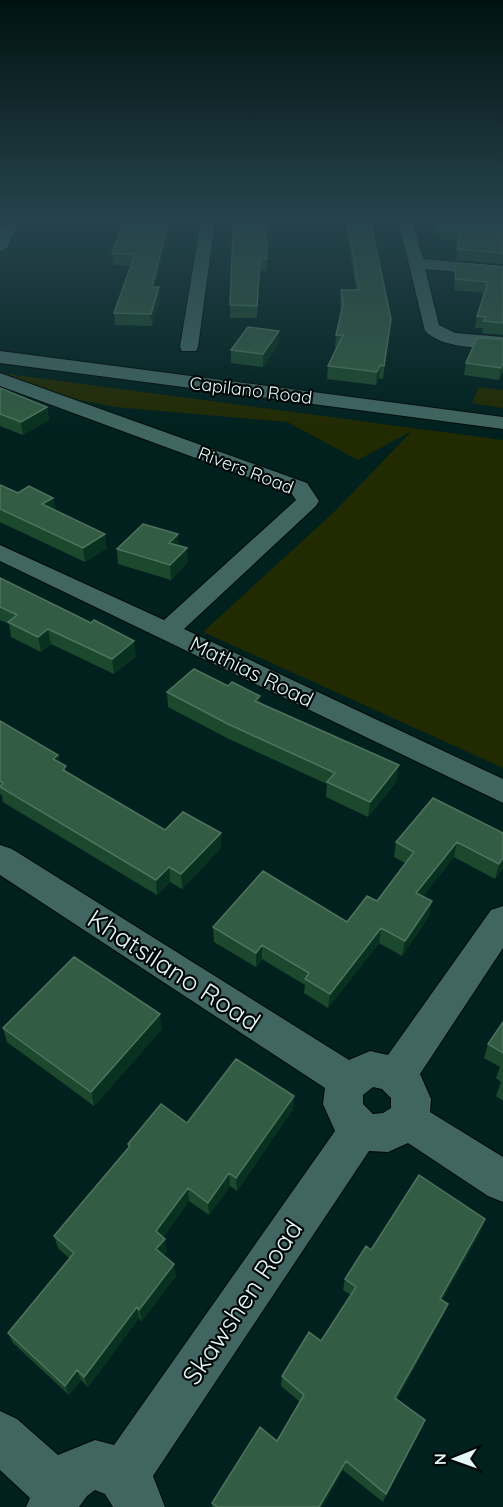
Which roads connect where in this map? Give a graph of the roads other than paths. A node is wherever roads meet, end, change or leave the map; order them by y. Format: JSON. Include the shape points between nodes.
{"nodes":[{"id":1,"x":198,"y":289,"type":"edge"},
{"id":2,"x":422,"y":289,"type":"edge"},
{"id":3,"x":503,"y":343,"type":"edge"},
{"id":4,"x":189,"y":347,"type":"dead end"},
{"id":5,"x":0,"y":357,"type":"edge"},
{"id":6,"x":0,"y":379,"type":"edge"},
{"id":7,"x":503,"y":423,"type":"edge"},
{"id":8,"x":0,"y":552,"type":"edge"},
{"id":9,"x":167,"y":631,"type":"junction"},
{"id":10,"x":503,"y":792,"type":"edge"},
{"id":11,"x":0,"y":858,"type":"edge"},
{"id":12,"x":503,"y":920,"type":"edge"},
{"id":13,"x":396,"y":1076,"type":"junction"},
{"id":14,"x":348,"y":1081,"type":"junction"},
{"id":15,"x":408,"y":1120,"type":"junction"},
{"id":16,"x":360,"y":1129,"type":"junction"},
{"id":17,"x":503,"y":1181,"type":"edge"},
{"id":18,"x":36,"y":1475,"type":"edge"},
{"id":19,"x":131,"y":1491,"type":"edge"}],
"edges":[{"from":1,"to":4,"type":"street"},
{"from":2,"to":3,"type":"street","via":[[435,333]]},
{"from":5,"to":7,"type":"street","name":"Capilano Road"},
{"from":6,"to":9,"type":"street","name":"Rivers Road","via":[[299,488],[308,501]]},
{"from":8,"to":9,"type":"street","name":"Mathias Road"},
{"from":9,"to":10,"type":"street","name":"Mathias Road"},
{"from":11,"to":14,"type":"street","name":"Khatsilano Road"},
{"from":12,"to":13,"type":"street"},
{"from":13,"to":14,"type":"street","via":[[370,1069]]},
{"from":13,"to":15,"type":"street","via":[[411,1096]]},
{"from":14,"to":16,"type":"street","via":[[342,1106]]},
{"from":15,"to":16,"type":"street","via":[[395,1131],[377,1135]]},
{"from":15,"to":17,"type":"street"},
{"from":16,"to":19,"type":"street","name":"Skawshen Road"},
{"from":18,"to":19,"type":"street","via":[[73,1475],[90,1467],[108,1466]]}]}
